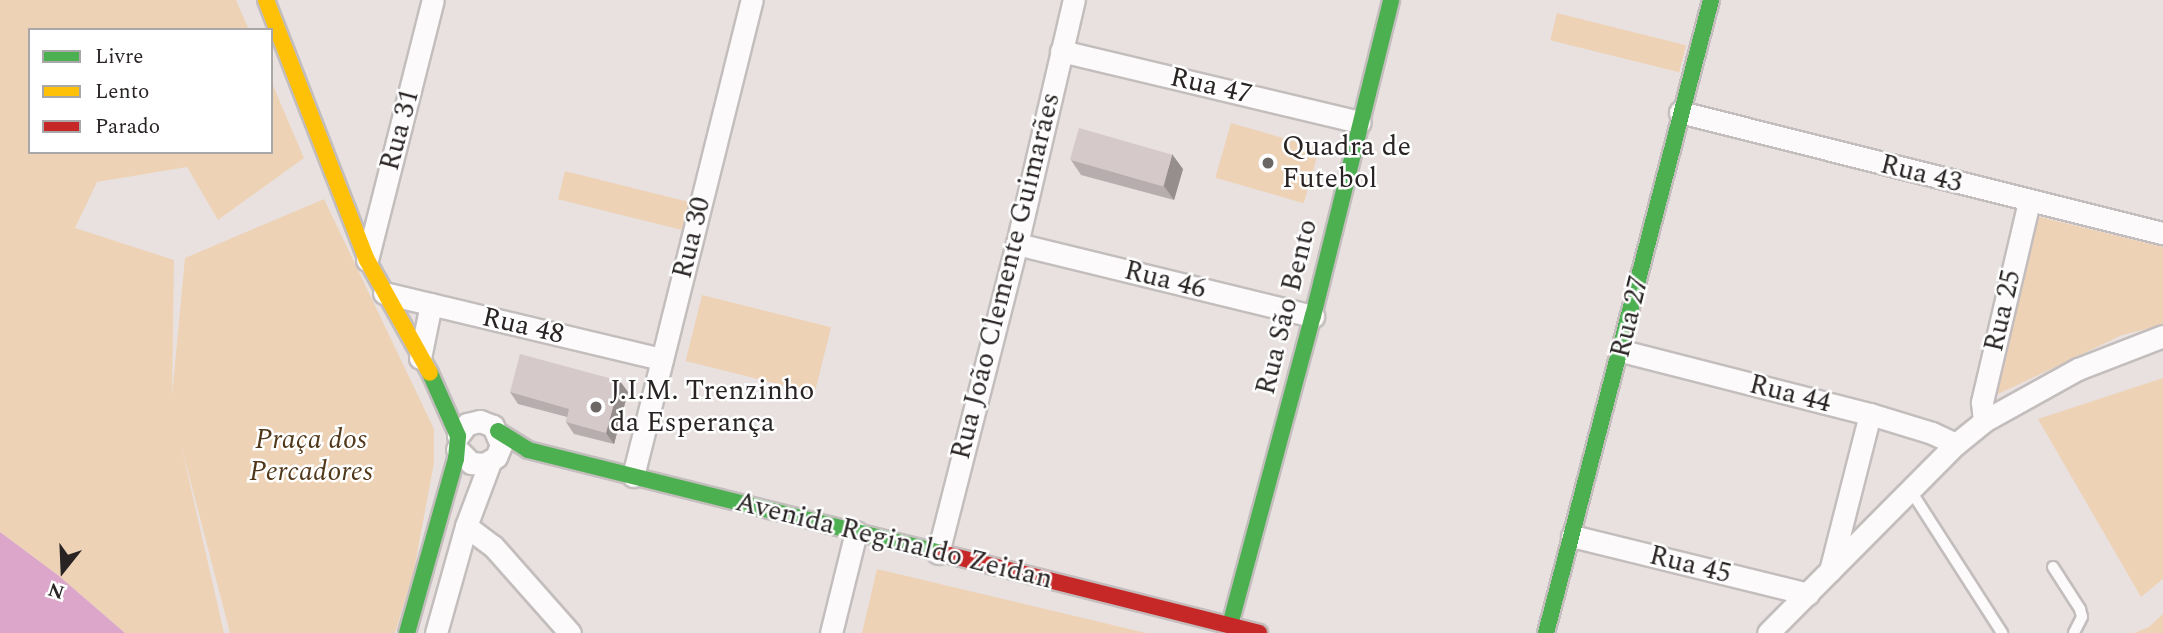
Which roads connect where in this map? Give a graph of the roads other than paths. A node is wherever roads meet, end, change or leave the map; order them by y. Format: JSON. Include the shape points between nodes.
{"nodes":[{"id":1,"x":266,"y":0,"type":"edge"},
{"id":2,"x":433,"y":0,"type":"edge"},
{"id":3,"x":752,"y":0,"type":"edge"},
{"id":4,"x":1074,"y":0,"type":"edge"},
{"id":5,"x":1391,"y":0,"type":"edge"},
{"id":6,"x":1710,"y":0,"type":"edge"},
{"id":7,"x":1061,"y":51,"type":"junction"},
{"id":8,"x":1680,"y":112,"type":"junction"},
{"id":9,"x":1360,"y":122,"type":"junction"},
{"id":10,"x":2029,"y":201,"type":"junction"},
{"id":11,"x":2163,"y":233,"type":"edge"},
{"id":12,"x":1017,"y":244,"type":"junction"},
{"id":13,"x":367,"y":260,"type":"junction"},
{"id":14,"x":384,"y":293,"type":"junction"},
{"id":15,"x":431,"y":304,"type":"junction"},
{"id":16,"x":1313,"y":316,"type":"junction"},
{"id":17,"x":2163,"y":336,"type":"edge"},
{"id":18,"x":1622,"y":351,"type":"junction"},
{"id":19,"x":420,"y":358,"type":"junction"},
{"id":20,"x":662,"y":359,"type":"junction"},
{"id":21,"x":438,"y":387,"type":"junction"},
{"id":22,"x":1870,"y":414,"type":"junction"},
{"id":23,"x":1984,"y":421,"type":"junction"},
{"id":24,"x":489,"y":426,"type":"junction"},
{"id":25,"x":458,"y":443,"type":"junction"},
{"id":26,"x":1956,"y":444,"type":"junction"},
{"id":27,"x":528,"y":450,"type":"junction"},
{"id":28,"x":493,"y":459,"type":"junction"},
{"id":29,"x":633,"y":476,"type":"junction"},
{"id":30,"x":1911,"y":491,"type":"junction"},
{"id":31,"x":466,"y":526,"type":"junction"},
{"id":32,"x":856,"y":532,"type":"junction"},
{"id":33,"x":1572,"y":536,"type":"junction"},
{"id":34,"x":432,"y":539,"type":"junction"},
{"id":35,"x":460,"y":547,"type":"junction"},
{"id":36,"x":938,"y":553,"type":"junction"},
{"id":37,"x":2053,"y":566,"type":"dead end"},
{"id":38,"x":1830,"y":571,"type":"junction"},
{"id":39,"x":1808,"y":594,"type":"junction"},
{"id":40,"x":1230,"y":625,"type":"junction"},
{"id":41,"x":407,"y":633,"type":"edge"},
{"id":42,"x":436,"y":633,"type":"edge"},
{"id":43,"x":570,"y":633,"type":"edge"},
{"id":44,"x":831,"y":633,"type":"edge"},
{"id":45,"x":1259,"y":633,"type":"edge"},
{"id":46,"x":1546,"y":633,"type":"edge"},
{"id":47,"x":1768,"y":633,"type":"edge"},
{"id":48,"x":2002,"y":633,"type":"edge"},
{"id":49,"x":2074,"y":633,"type":"edge"}],
"edges":[{"from":1,"to":13,"type":"street","name":"Avenida Reginaldo Zeidan"},
{"from":2,"to":13,"type":"street","name":"Rua 31"},
{"from":3,"to":20,"type":"street","name":"Rua 30"},
{"from":4,"to":7,"type":"street","name":"Rua João Clemente Guimarães"},
{"from":5,"to":9,"type":"street","name":"Rua São Bento"},
{"from":6,"to":8,"type":"street","name":"Rua 27"},
{"from":7,"to":9,"type":"street","name":"Rua 47"},
{"from":7,"to":12,"type":"street","name":"Rua João Clemente Guimarães"},
{"from":8,"to":10,"type":"street","name":"Rua 43"},
{"from":8,"to":18,"type":"street","name":"Rua 27"},
{"from":9,"to":16,"type":"street","name":"Rua São Bento"},
{"from":10,"to":11,"type":"street","name":"Rua 43"},
{"from":10,"to":23,"type":"street","name":"Rua 25","via":[[1982,402]]},
{"from":12,"to":16,"type":"street","name":"Rua 46"},
{"from":12,"to":36,"type":"street","name":"Rua João Clemente Guimarães"},
{"from":13,"to":14,"type":"street","name":"Avenida Reginaldo Zeidan"},
{"from":14,"to":15,"type":"street","name":"Rua 48"},
{"from":14,"to":19,"type":"street","name":"Avenida Reginaldo Zeidan"},
{"from":15,"to":19,"type":"street"},
{"from":15,"to":20,"type":"street","name":"Rua 48"},
{"from":16,"to":40,"type":"street","name":"Rua São Bento"},
{"from":17,"to":23,"type":"street","via":[[2078,369]]},
{"from":18,"to":22,"type":"street","name":"Rua 44"},
{"from":18,"to":33,"type":"street","name":"Rua 27"},
{"from":19,"to":21,"type":"street","name":"Avenida Reginaldo Zeidan"},
{"from":20,"to":29,"type":"street","name":"Rua 30"},
{"from":21,"to":24,"type":"street","name":"Avenida Reginaldo Zeidan"},
{"from":21,"to":25,"type":"street","name":"Avenida Reginaldo Zeidan"},
{"from":22,"to":26,"type":"street","name":"Rua 44"},
{"from":22,"to":38,"type":"street"},
{"from":23,"to":26,"type":"street"},
{"from":24,"to":25,"type":"street","via":[[467,425]]},
{"from":24,"to":27,"type":"street","name":"Avenida Reginaldo Zeidan"},
{"from":24,"to":28,"type":"street","via":[[501,445]]},
{"from":25,"to":28,"type":"street","name":"Avenida Reginaldo Zeidan","via":[[471,463]]},
{"from":25,"to":34,"type":"street"},
{"from":26,"to":30,"type":"street"},
{"from":27,"to":28,"type":"street","name":"Avenida Reginaldo Zeidan"},
{"from":27,"to":29,"type":"street","name":"Avenida Reginaldo Zeidan"},
{"from":28,"to":31,"type":"street"},
{"from":29,"to":32,"type":"street","name":"Avenida Reginaldo Zeidan"},
{"from":30,"to":38,"type":"street"},
{"from":30,"to":48,"type":"lane"},
{"from":31,"to":35,"type":"street"},
{"from":31,"to":43,"type":"street","via":[[493,546]]},
{"from":32,"to":36,"type":"street","name":"Avenida Reginaldo Zeidan"},
{"from":32,"to":44,"type":"street"},
{"from":33,"to":39,"type":"street","name":"Rua 45"},
{"from":33,"to":46,"type":"street","name":"Rua 27"},
{"from":34,"to":35,"type":"street"},
{"from":34,"to":41,"type":"street"},
{"from":35,"to":42,"type":"street"},
{"from":36,"to":40,"type":"street","name":"Avenida Reginaldo Zeidan"},
{"from":37,"to":49,"type":"lane","via":[[2080,609]]},
{"from":38,"to":39,"type":"street"},
{"from":39,"to":47,"type":"street"},
{"from":40,"to":45,"type":"street","name":"Avenida Reginaldo Zeidan"}]}
